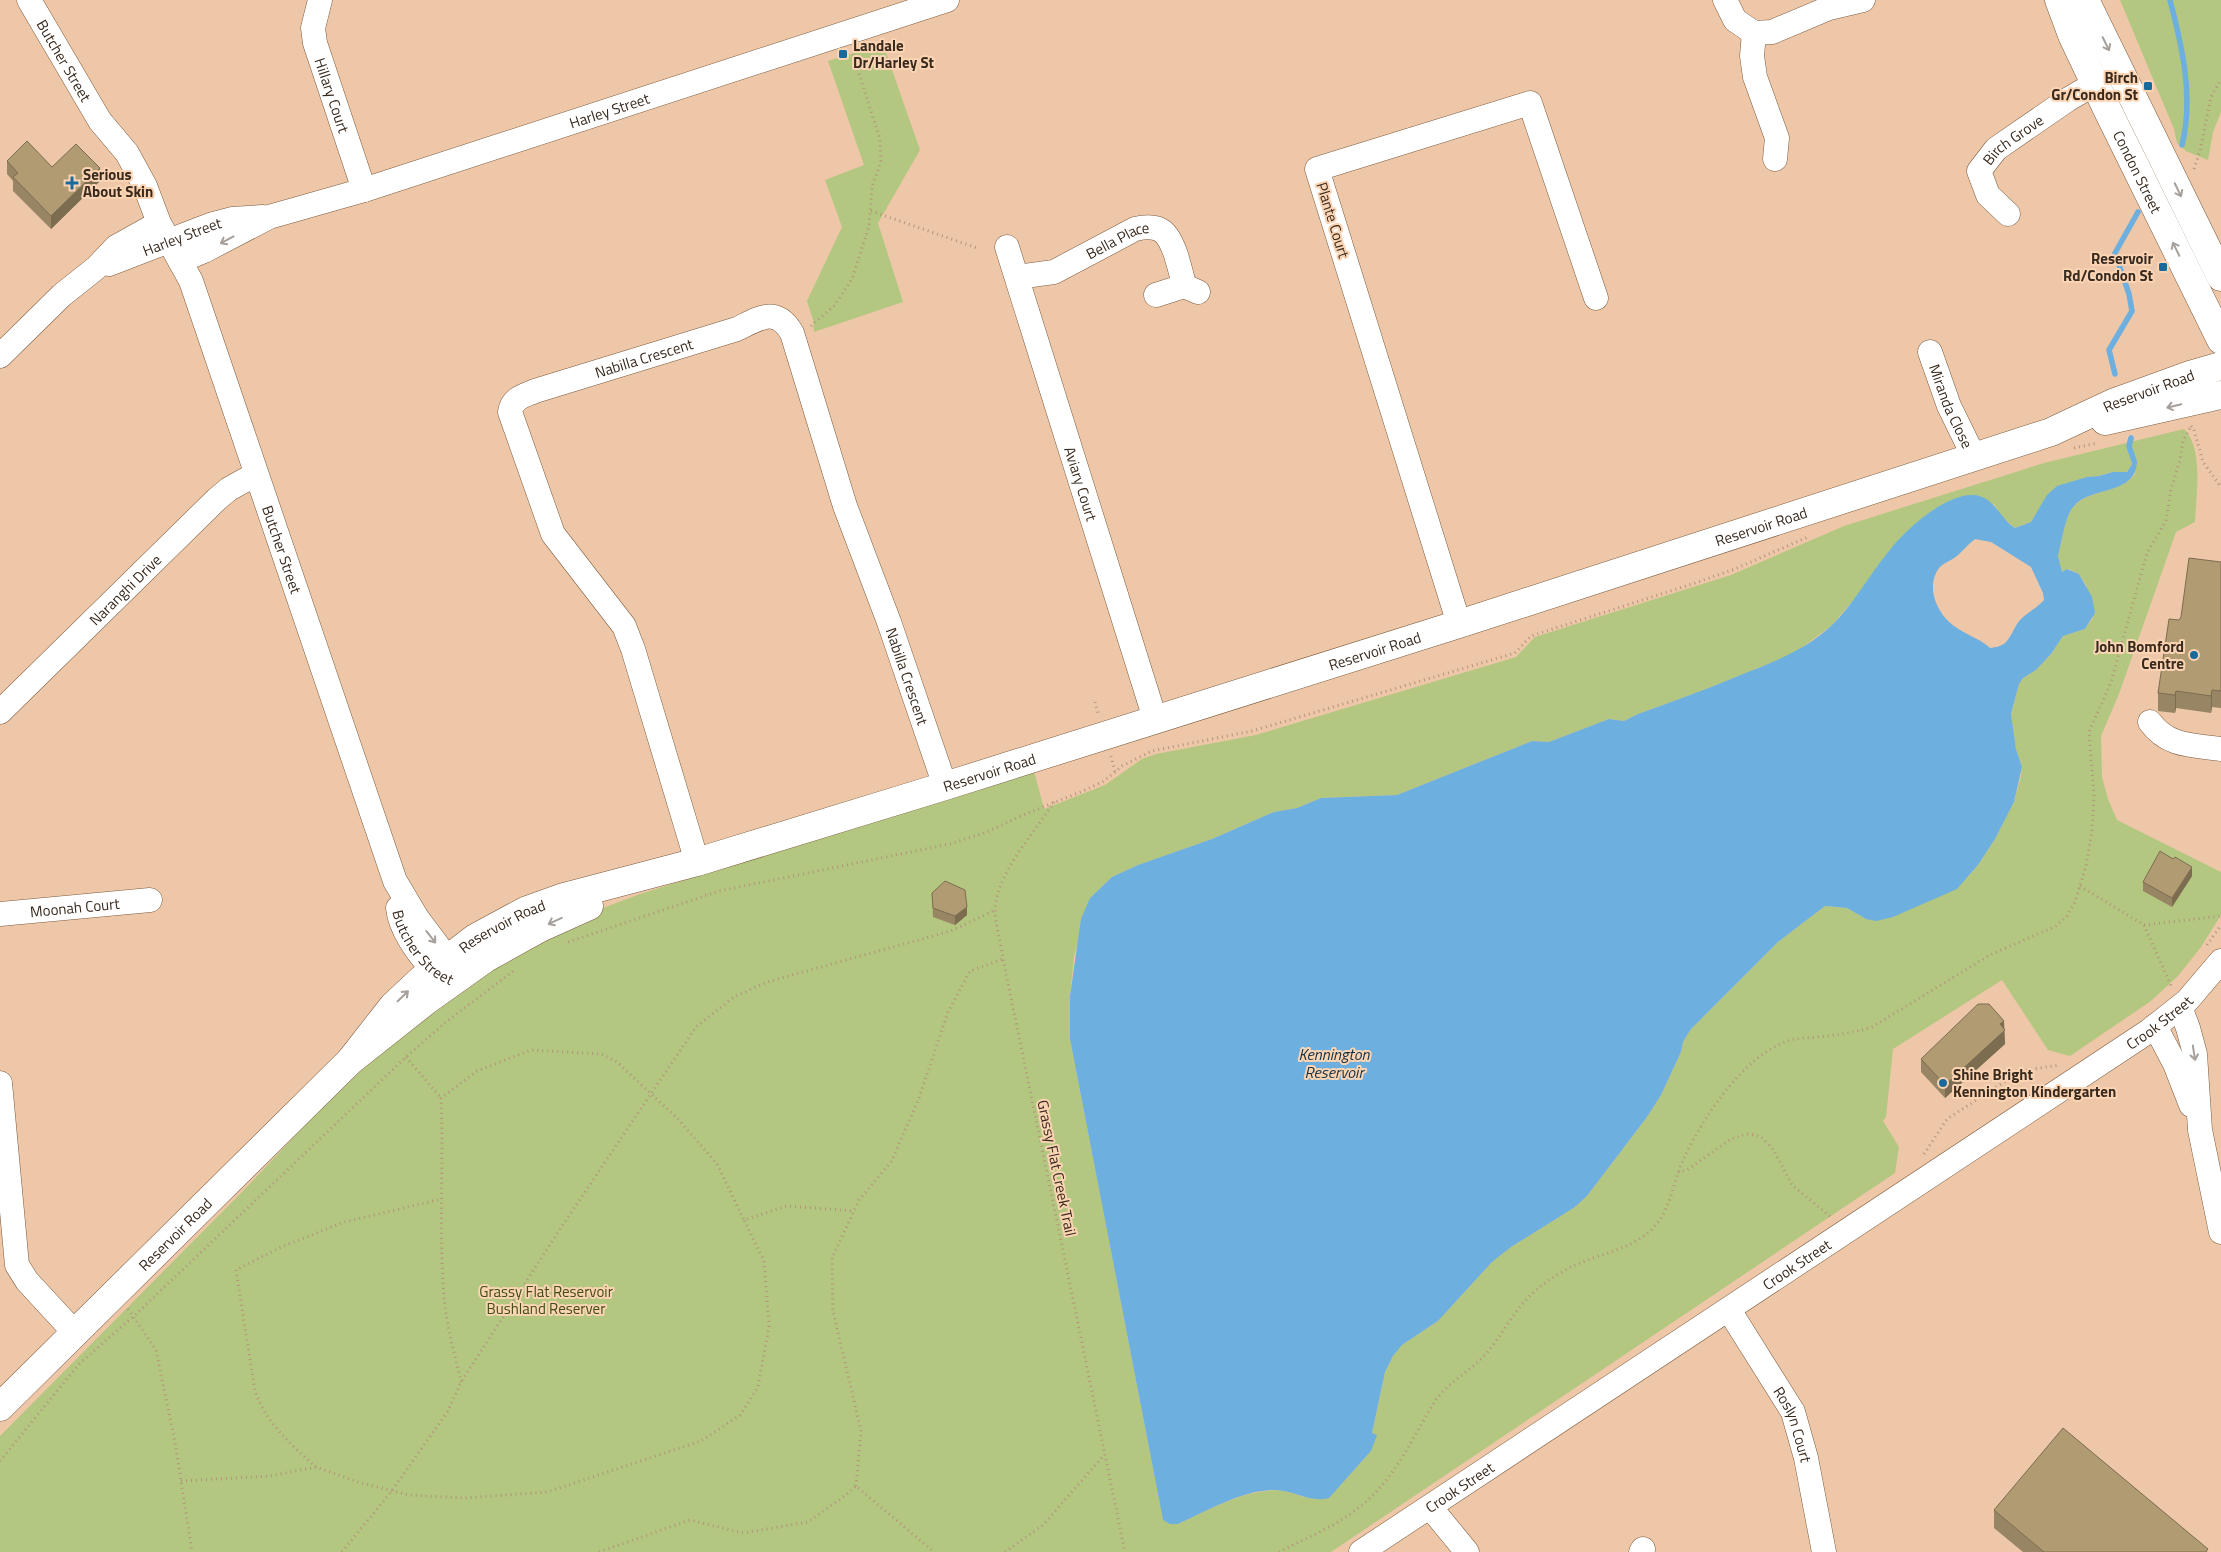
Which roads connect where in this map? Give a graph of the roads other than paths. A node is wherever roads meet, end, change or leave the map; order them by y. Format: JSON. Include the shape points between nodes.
{"nodes":[{"id":1,"x":29,"y":0,"type":"edge"},
{"id":2,"x":320,"y":0,"type":"edge"},
{"id":3,"x":1725,"y":0,"type":"edge"},
{"id":4,"x":1863,"y":0,"type":"edge"},
{"id":5,"x":2059,"y":0,"type":"edge"},
{"id":6,"x":2085,"y":0,"type":"edge"},
{"id":7,"x":941,"y":1,"type":"edge"},
{"id":8,"x":1754,"y":33,"type":"junction"},
{"id":9,"x":2096,"y":84,"type":"junction"},
{"id":10,"x":1775,"y":159,"type":"dead end"},
{"id":11,"x":364,"y":190,"type":"junction"},
{"id":12,"x":2008,"y":214,"type":"dead end"},
{"id":13,"x":169,"y":241,"type":"junction"},
{"id":14,"x":1007,"y":247,"type":"dead end"},
{"id":15,"x":1017,"y":277,"type":"junction"},
{"id":16,"x":2221,"y":277,"type":"edge"},
{"id":17,"x":1156,"y":295,"type":"dead end"},
{"id":18,"x":1596,"y":298,"type":"dead end"},
{"id":19,"x":2221,"y":340,"type":"edge"},
{"id":20,"x":1930,"y":352,"type":"dead end"},
{"id":21,"x":0,"y":356,"type":"edge"},
{"id":22,"x":2221,"y":366,"type":"edge"},
{"id":23,"x":2221,"y":395,"type":"edge"},
{"id":24,"x":2060,"y":440,"type":"junction"},
{"id":25,"x":1974,"y":457,"type":"junction"},
{"id":26,"x":256,"y":474,"type":"junction"},
{"id":27,"x":1458,"y":624,"type":"junction"},
{"id":28,"x":0,"y":712,"type":"edge"},
{"id":29,"x":1155,"y":719,"type":"junction"},
{"id":30,"x":2150,"y":722,"type":"dead end"},
{"id":31,"x":2221,"y":749,"type":"edge"},
{"id":32,"x":945,"y":786,"type":"junction"},
{"id":33,"x":697,"y":862,"type":"junction"},
{"id":34,"x":150,"y":900,"type":"dead end"},
{"id":35,"x":0,"y":914,"type":"edge"},
{"id":36,"x":2212,"y":956,"type":"edge"},
{"id":37,"x":445,"y":969,"type":"junction"},
{"id":38,"x":2173,"y":997,"type":"junction"},
{"id":39,"x":2155,"y":1026,"type":"junction"},
{"id":40,"x":0,"y":1083,"type":"edge"},
{"id":41,"x":2200,"y":1130,"type":"junction"},
{"id":42,"x":6,"y":1209,"type":"edge"},
{"id":43,"x":2221,"y":1232,"type":"edge"},
{"id":44,"x":1729,"y":1310,"type":"junction"},
{"id":45,"x":75,"y":1333,"type":"junction"},
{"id":46,"x":0,"y":1407,"type":"edge"},
{"id":47,"x":1430,"y":1507,"type":"junction"},
{"id":48,"x":1361,"y":1552,"type":"edge"},
{"id":49,"x":1467,"y":1552,"type":"edge"},
{"id":50,"x":1824,"y":1552,"type":"edge"}],
"edges":[{"from":1,"to":13,"type":"street","name":"Butcher Street","via":[[100,121],[112,159],[132,195]]},
{"from":2,"to":11,"type":"street","name":"Hillary Court","via":[[313,28],[315,44]]},
{"from":3,"to":8,"type":"street","via":[[1735,20]]},
{"from":4,"to":8,"type":"street","via":[[1829,8],[1772,32]]},
{"from":5,"to":9,"type":"main road","name":"Condon Street"},
{"from":6,"to":16,"type":"main road","name":"Condon Street","one_way":true},
{"from":7,"to":11,"type":"street","name":"Harley Street"},
{"from":8,"to":10,"type":"street","via":[[1752,56],[1755,77],[1777,138]]},
{"from":9,"to":12,"type":"street","name":"Birch Grove","via":[[1996,149],[1979,171],[1988,195]]},
{"from":19,"to":9,"type":"main road","name":"Condon Street","one_way":true},
{"from":11,"to":13,"type":"street","name":"Harley Street","via":[[269,217],[204,252]]},
{"from":13,"to":21,"type":"street","name":"Harley Street","via":[[116,247]]},
{"from":13,"to":26,"type":"street","name":"Butcher Street","via":[[192,281]]},
{"from":14,"to":15,"type":"street","name":"Aviary Court"},
{"from":15,"to":17,"type":"street","name":"Bella Place","via":[[1054,272],[1145,226],[1164,231],[1170,238],[1182,274],[1191,289]]},
{"from":15,"to":29,"type":"street","name":"Aviary Court"},
{"from":18,"to":27,"type":"street","name":"Plante Court","via":[[1530,103],[1317,169]]},
{"from":20,"to":25,"type":"street","name":"Miranda Close","via":[[1949,406]]},
{"from":22,"to":24,"type":"main road","name":"Reservoir Road","via":[[2113,404]]},
{"from":23,"to":24,"type":"main road","name":"Reservoir Road","one_way":true},
{"from":24,"to":25,"type":"main road","name":"Reservoir Road"},
{"from":25,"to":27,"type":"main road","name":"Reservoir Road"},
{"from":26,"to":28,"type":"street","name":"Naranghi Drive","via":[[217,499]]},
{"from":26,"to":37,"type":"street","name":"Butcher Street","via":[[395,881],[398,912],[413,944]]},
{"from":27,"to":29,"type":"main road","name":"Reservoir Road"},
{"from":29,"to":32,"type":"main road","name":"Reservoir Road"},
{"from":30,"to":31,"type":"street","via":[[2160,734],[2174,742]]},
{"from":32,"to":33,"type":"main road","name":"Reservoir Road"},
{"from":32,"to":33,"type":"street","name":"Nabilla Crescent","via":[[889,622],[844,506],[792,333],[780,318],[763,317],[737,329],[535,391],[511,406],[511,418],[522,440],[553,534],[624,626]]},
{"from":33,"to":37,"type":"main road","name":"Reservoir Road","via":[[540,928],[486,958]]},
{"from":34,"to":35,"type":"street","name":"Moonah Court"},
{"from":36,"to":38,"type":"street","name":"Crook Street","via":[[2201,986]]},
{"from":37,"to":45,"type":"main road","name":"Reservoir Road"},
{"from":38,"to":39,"type":"street","name":"Crook Street"},
{"from":38,"to":41,"type":"street","one_way":true,"via":[[2188,1028],[2195,1054]]},
{"from":39,"to":41,"type":"street","via":[[2175,1064]]},
{"from":39,"to":44,"type":"street","name":"Crook Street","via":[[1839,1221]]},
{"from":40,"to":42,"type":"street"},
{"from":41,"to":43,"type":"street"},
{"from":42,"to":45,"type":"street","via":[[20,1272]]},
{"from":44,"to":47,"type":"street","name":"Crook Street"},
{"from":44,"to":50,"type":"street","name":"Roslyn Court","via":[[1793,1412],[1806,1458]]},
{"from":45,"to":46,"type":"main road","name":"Reservoir Road"},
{"from":47,"to":48,"type":"street","name":"Crook Street"},
{"from":47,"to":49,"type":"street"}]}
